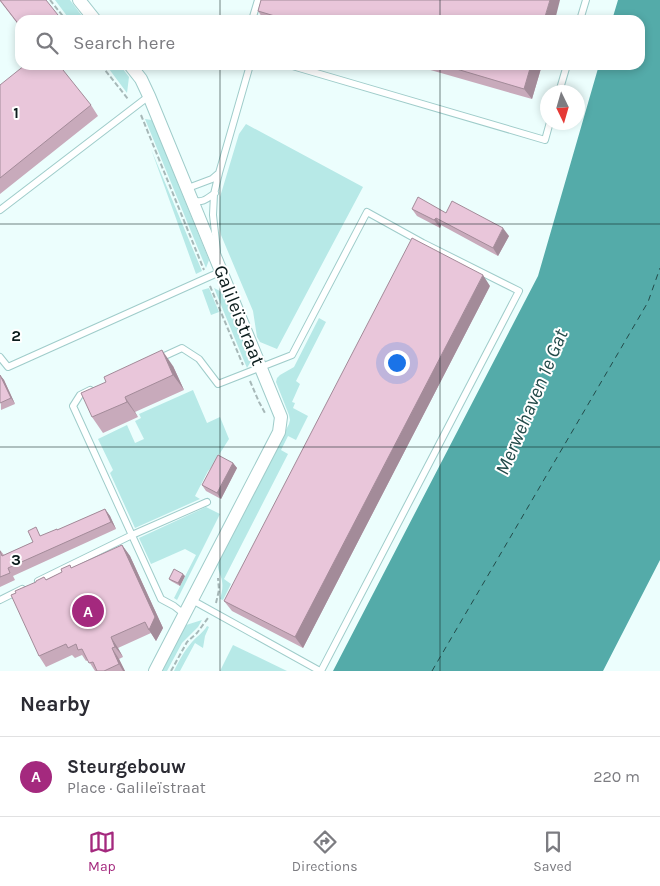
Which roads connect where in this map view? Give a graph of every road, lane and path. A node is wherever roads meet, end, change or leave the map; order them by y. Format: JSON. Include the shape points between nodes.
{"nodes":[{"id":1,"x":50,"y":0,"type":"edge"},
{"id":2,"x":80,"y":0,"type":"edge"},
{"id":3,"x":258,"y":0,"type":"edge"},
{"id":4,"x":586,"y":0,"type":"edge"},
{"id":5,"x":62,"y":15,"type":"edge"},
{"id":6,"x":91,"y":15,"type":"edge"},
{"id":7,"x":254,"y":15,"type":"edge"},
{"id":8,"x":582,"y":15,"type":"edge"},
{"id":9,"x":105,"y":70,"type":"edge"},
{"id":10,"x":134,"y":70,"type":"edge"},
{"id":11,"x":249,"y":70,"type":"edge"},
{"id":12,"x":306,"y":70,"type":"edge"},
{"id":13,"x":566,"y":70,"type":"edge"},
{"id":14,"x":561,"y":85,"type":"edge"},
{"id":15,"x":150,"y":96,"type":"junction"},
{"id":16,"x":129,"y":100,"type":"dead end"},
{"id":17,"x":140,"y":115,"type":"dead end"},
{"id":18,"x":548,"y":130,"type":"edge"},
{"id":19,"x":219,"y":173,"type":"junction"},
{"id":20,"x":215,"y":193,"type":"junction"},
{"id":21,"x":190,"y":194,"type":"junction"},
{"id":22,"x":0,"y":210,"type":"edge"},
{"id":23,"x":219,"y":265,"type":"junction"},
{"id":24,"x":205,"y":274,"type":"dead end"},
{"id":25,"x":209,"y":283,"type":"dead end"},
{"id":26,"x":0,"y":357,"type":"edge"},
{"id":27,"x":148,"y":364,"type":"edge"},
{"id":28,"x":261,"y":368,"type":"junction"},
{"id":29,"x":246,"y":373,"type":"junction"},
{"id":30,"x":97,"y":387,"type":"edge"},
{"id":31,"x":278,"y":434,"type":"junction"},
{"id":32,"x":207,"y":502,"type":"dead end"},
{"id":33,"x":132,"y":535,"type":"junction"},
{"id":34,"x":211,"y":564,"type":"junction"},
{"id":35,"x":35,"y":582,"type":"edge"},
{"id":36,"x":26,"y":587,"type":"edge"},
{"id":37,"x":0,"y":600,"type":"edge"},
{"id":38,"x":192,"y":600,"type":"junction"},
{"id":39,"x":212,"y":611,"type":"junction"},
{"id":40,"x":184,"y":614,"type":"junction"},
{"id":41,"x":155,"y":671,"type":"edge"},
{"id":42,"x":171,"y":671,"type":"edge"},
{"id":43,"x":321,"y":671,"type":"edge"}],
"edges":[{"from":1,"to":5,"type":"path"},
{"from":2,"to":6,"type":"street"},
{"from":3,"to":7,"type":"lane"},
{"from":4,"to":8,"type":"lane"},
{"from":9,"to":16,"type":"path"},
{"from":10,"to":15,"type":"street","name":"Galileïstraat"},
{"from":11,"to":19,"type":"lane"},
{"from":12,"to":18,"type":"lane","via":[[545,140]]},
{"from":13,"to":14,"type":"lane"},
{"from":15,"to":21,"type":"street","name":"Galileïstraat"},
{"from":15,"to":22,"type":"lane"},
{"from":17,"to":24,"type":"path"},
{"from":19,"to":20,"type":"lane"},
{"from":19,"to":21,"type":"lane"},
{"from":20,"to":21,"type":"lane","via":[[203,201],[195,201]]},
{"from":20,"to":23,"type":"lane","via":[[213,215]]},
{"from":21,"to":23,"type":"street","name":"Galileïstraat"},
{"from":23,"to":26,"type":"lane","via":[[8,367]]},
{"from":23,"to":28,"type":"street","name":"Galileïstraat"},
{"from":25,"to":29,"type":"path"},
{"from":27,"to":29,"type":"lane","via":[[182,348],[198,359],[218,384]]},
{"from":28,"to":29,"type":"lane"},
{"from":28,"to":31,"type":"street","name":"Galileïstraat","via":[[281,417]]},
{"from":28,"to":43,"type":"lane","via":[[292,355],[367,212],[519,291]]},
{"from":29,"to":31,"type":"path"},
{"from":30,"to":33,"type":"lane","via":[[80,394],[73,406]]},
{"from":31,"to":34,"type":"street","name":"Galileïstraat"},
{"from":32,"to":33,"type":"lane"},
{"from":33,"to":35,"type":"lane"},
{"from":33,"to":40,"type":"lane","via":[[161,599]]},
{"from":34,"to":38,"type":"street","name":"Galileïstraat"},
{"from":34,"to":39,"type":"path","via":[[219,590]]},
{"from":36,"to":37,"type":"lane"},
{"from":38,"to":39,"type":"lane"},
{"from":38,"to":40,"type":"street","name":"Galileïstraat"},
{"from":39,"to":42,"type":"path","via":[[187,642]]},
{"from":39,"to":43,"type":"lane"},
{"from":40,"to":41,"type":"street","name":"Galileïstraat"}]}
